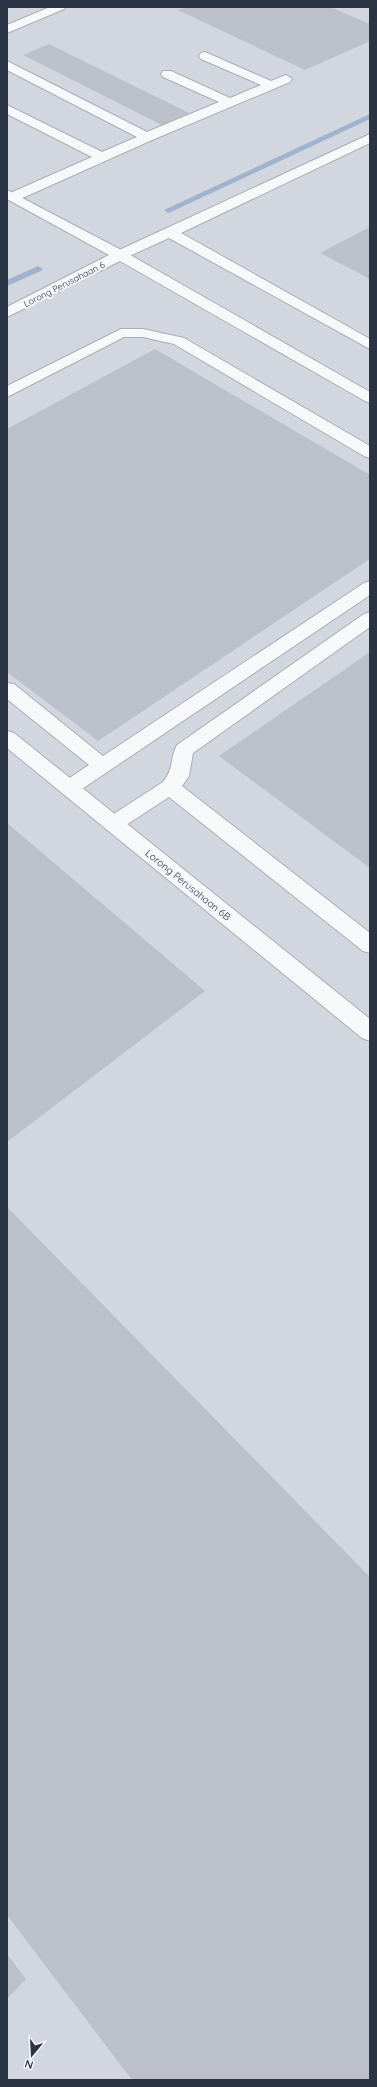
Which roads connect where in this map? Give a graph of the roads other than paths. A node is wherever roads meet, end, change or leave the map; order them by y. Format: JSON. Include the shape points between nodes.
{"nodes":[{"id":1,"x":60,"y":7,"type":"edge"},
{"id":2,"x":7,"y":29,"type":"edge"},
{"id":3,"x":205,"y":56,"type":"dead end"},
{"id":4,"x":7,"y":65,"type":"edge"},
{"id":5,"x":167,"y":74,"type":"dead end"},
{"id":6,"x":286,"y":79,"type":"dead end"},
{"id":7,"x":271,"y":85,"type":"junction"},
{"id":8,"x":229,"y":102,"type":"junction"},
{"id":9,"x":7,"y":108,"type":"edge"},
{"id":10,"x":146,"y":137,"type":"junction"},
{"id":11,"x":370,"y":138,"type":"edge"},
{"id":12,"x":102,"y":157,"type":"junction"},
{"id":13,"x":10,"y":196,"type":"edge"},
{"id":14,"x":170,"y":234,"type":"junction"},
{"id":15,"x":120,"y":255,"type":"junction"},
{"id":16,"x":7,"y":313,"type":"edge"},
{"id":17,"x":370,"y":345,"type":"edge"},
{"id":18,"x":7,"y":392,"type":"edge"},
{"id":19,"x":370,"y":398,"type":"edge"},
{"id":20,"x":370,"y":453,"type":"edge"},
{"id":21,"x":370,"y":587,"type":"edge"},
{"id":22,"x":370,"y":618,"type":"edge"},
{"id":23,"x":7,"y":689,"type":"edge"},
{"id":24,"x":7,"y":738,"type":"edge"},
{"id":25,"x":102,"y":766,"type":"junction"},
{"id":26,"x":170,"y":787,"type":"junction"},
{"id":27,"x":69,"y":788,"type":"junction"},
{"id":28,"x":112,"y":824,"type":"junction"},
{"id":29,"x":370,"y":945,"type":"edge"},
{"id":30,"x":370,"y":1032,"type":"edge"}],
"edges":[{"from":1,"to":2,"type":"street"},
{"from":3,"to":7,"type":"street"},
{"from":4,"to":10,"type":"street"},
{"from":5,"to":8,"type":"street"},
{"from":6,"to":7,"type":"street"},
{"from":7,"to":8,"type":"street"},
{"from":8,"to":10,"type":"street"},
{"from":9,"to":12,"type":"street"},
{"from":10,"to":12,"type":"street"},
{"from":11,"to":14,"type":"street","name":"Lorong Perusahaan 6"},
{"from":12,"to":13,"type":"street"},
{"from":13,"to":15,"type":"street"},
{"from":14,"to":15,"type":"street","name":"Lorong Perusahaan 6"},
{"from":14,"to":17,"type":"street"},
{"from":15,"to":16,"type":"street","name":"Lorong Perusahaan 6"},
{"from":15,"to":19,"type":"street"},
{"from":18,"to":20,"type":"street","via":[[121,333],[143,333],[179,341]]},
{"from":21,"to":25,"type":"street"},
{"from":22,"to":26,"type":"street","via":[[184,750],[179,776]]},
{"from":23,"to":25,"type":"street"},
{"from":24,"to":27,"type":"street","name":"Lorong Perusahaan 6B"},
{"from":25,"to":27,"type":"street"},
{"from":26,"to":28,"type":"street"},
{"from":26,"to":29,"type":"street"},
{"from":27,"to":28,"type":"street","name":"Lorong Perusahaan 6B"},
{"from":28,"to":30,"type":"street","name":"Lorong Perusahaan 6B"}]}
